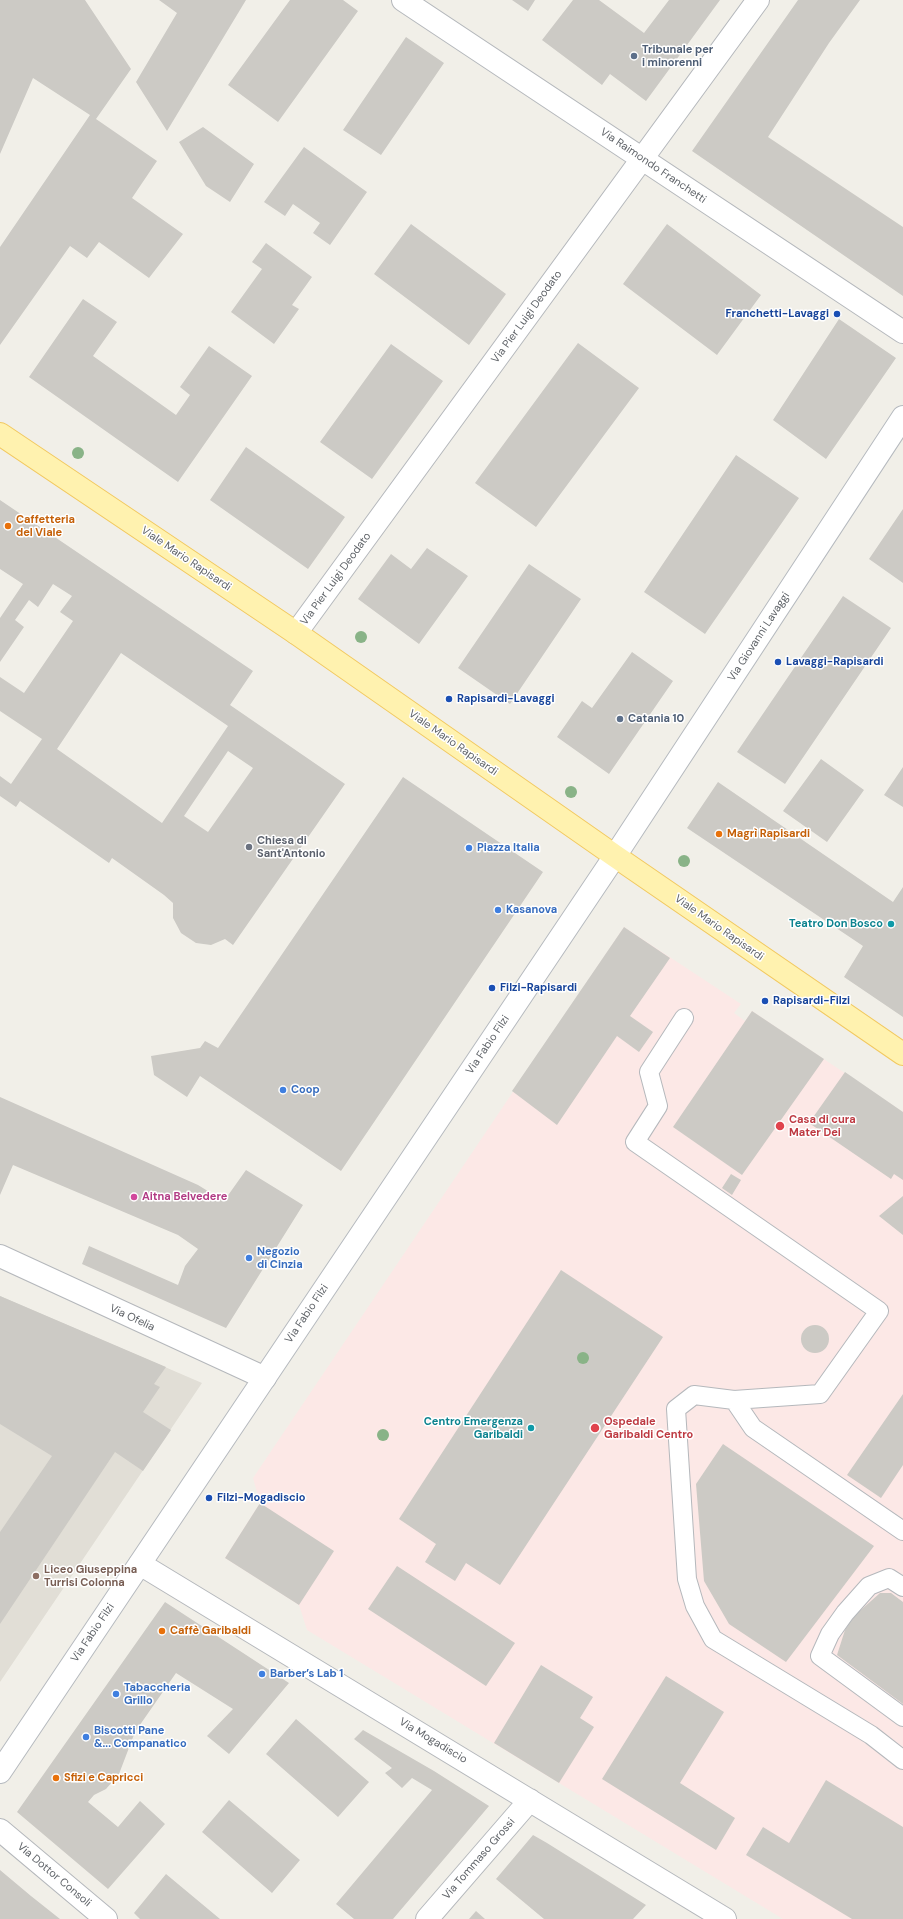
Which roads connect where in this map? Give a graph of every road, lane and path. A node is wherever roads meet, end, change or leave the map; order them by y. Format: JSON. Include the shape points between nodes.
{"nodes":[{"id":1,"x":403,"y":0,"type":"edge"},
{"id":2,"x":758,"y":0,"type":"edge"},
{"id":3,"x":643,"y":159,"type":"junction"},
{"id":4,"x":903,"y":332,"type":"edge"},
{"id":5,"x":903,"y":417,"type":"edge"},
{"id":6,"x":0,"y":434,"type":"edge"},
{"id":7,"x":296,"y":633,"type":"junction"},
{"id":8,"x":615,"y":856,"type":"junction"},
{"id":9,"x":684,"y":1018,"type":"dead end"},
{"id":10,"x":903,"y":1054,"type":"edge"},
{"id":11,"x":0,"y":1256,"type":"edge"},
{"id":12,"x":265,"y":1378,"type":"junction"},
{"id":13,"x":734,"y":1400,"type":"junction"},
{"id":14,"x":903,"y":1531,"type":"edge"},
{"id":15,"x":140,"y":1564,"type":"junction"},
{"id":16,"x":903,"y":1587,"type":"edge"},
{"id":17,"x":903,"y":1717,"type":"edge"},
{"id":18,"x":903,"y":1760,"type":"edge"},
{"id":19,"x":0,"y":1772,"type":"edge"},
{"id":20,"x":530,"y":1800,"type":"junction"},
{"id":21,"x":1,"y":1831,"type":"edge"},
{"id":22,"x":106,"y":1919,"type":"edge"},
{"id":23,"x":427,"y":1919,"type":"edge"},
{"id":24,"x":725,"y":1919,"type":"edge"}],
"edges":[{"from":1,"to":3,"type":"street","name":"Via Raimondo Franchetti"},
{"from":2,"to":3,"type":"street","name":"Via Pier Luigi Deodato"},
{"from":3,"to":4,"type":"street","name":"Via Raimondo Franchetti"},
{"from":3,"to":7,"type":"street","name":"Via Pier Luigi Deodato"},
{"from":5,"to":8,"type":"street","name":"Via Giovanni Lavaggi"},
{"from":6,"to":7,"type":"main road","name":"Viale Mario Rapisardi"},
{"from":7,"to":8,"type":"main road","name":"Viale Mario Rapisardi"},
{"from":8,"to":10,"type":"main road","name":"Viale Mario Rapisardi"},
{"from":8,"to":12,"type":"street","name":"Via Fabio Filzi"},
{"from":9,"to":13,"type":"lane","via":[[649,1072],[658,1106],[635,1142],[879,1311],[820,1394]]},
{"from":11,"to":12,"type":"street","name":"Via Ofelia"},
{"from":12,"to":15,"type":"street","name":"Via Fabio Filzi"},
{"from":13,"to":14,"type":"lane","via":[[752,1428]]},
{"from":13,"to":18,"type":"lane","via":[[694,1395],[676,1409],[687,1579],[695,1606],[713,1639],[871,1735]]},
{"from":15,"to":19,"type":"street","name":"Via Fabio Filzi"},
{"from":15,"to":20,"type":"street","name":"Via Mogadiscio"},
{"from":16,"to":17,"type":"lane","via":[[889,1578],[869,1586],[830,1634],[820,1656]]},
{"from":20,"to":23,"type":"street","name":"Via Tommaso Grossi"},
{"from":20,"to":24,"type":"street","name":"Via Mogadiscio"},
{"from":21,"to":22,"type":"street","name":"Via Dottor Consoli"}]}
